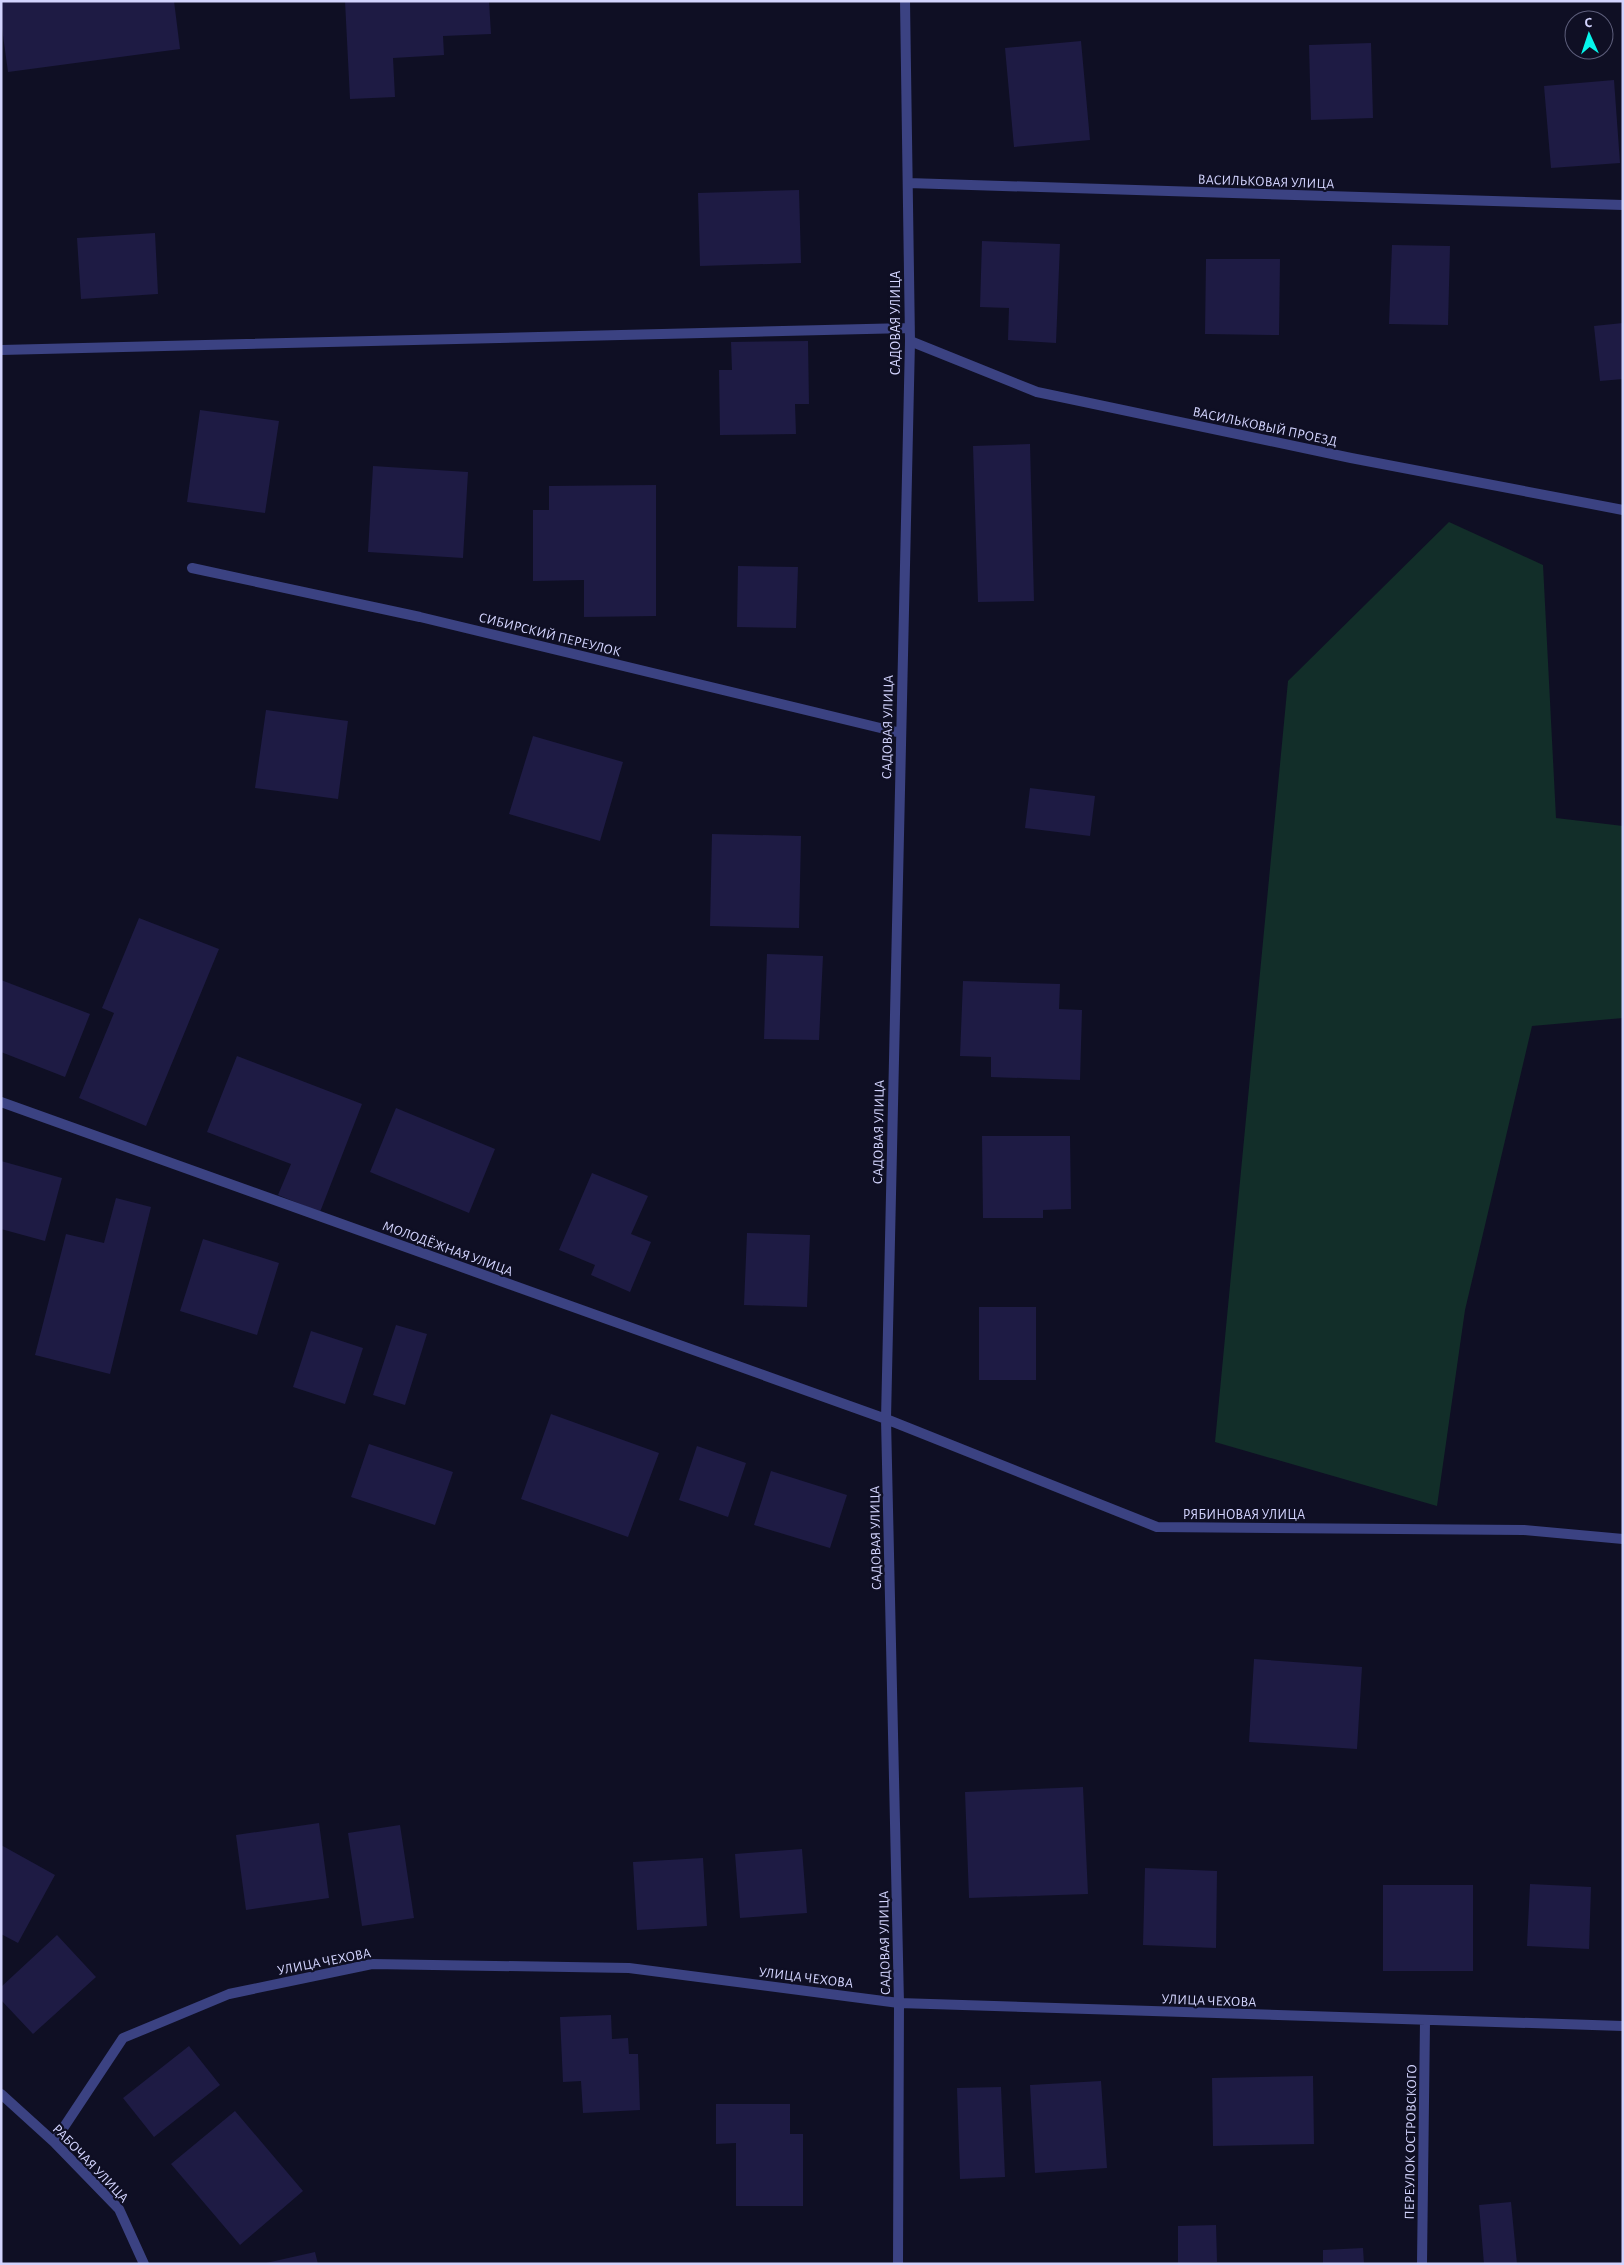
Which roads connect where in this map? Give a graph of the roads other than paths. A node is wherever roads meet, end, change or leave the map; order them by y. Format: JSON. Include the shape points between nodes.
{"nodes":[{"id":1,"x":905,"y":1,"type":"edge"},
{"id":2,"x":908,"y":183,"type":"junction"},
{"id":3,"x":1623,"y":205,"type":"edge"},
{"id":4,"x":908,"y":328,"type":"junction"},
{"id":5,"x":910,"y":341,"type":"junction"},
{"id":6,"x":1,"y":350,"type":"edge"},
{"id":7,"x":1623,"y":510,"type":"edge"},
{"id":8,"x":192,"y":568,"type":"dead end"},
{"id":9,"x":901,"y":733,"type":"junction"},
{"id":10,"x":1,"y":1102,"type":"edge"},
{"id":11,"x":886,"y":1419,"type":"junction"},
{"id":12,"x":1623,"y":1539,"type":"edge"},
{"id":13,"x":900,"y":2003,"type":"junction"},
{"id":14,"x":1425,"y":2021,"type":"junction"},
{"id":15,"x":1623,"y":2026,"type":"edge"},
{"id":16,"x":1,"y":2094,"type":"edge"},
{"id":17,"x":54,"y":2142,"type":"junction"},
{"id":18,"x":144,"y":2264,"type":"edge"},
{"id":19,"x":898,"y":2264,"type":"edge"},
{"id":20,"x":1422,"y":2264,"type":"edge"}],
"edges":[{"from":1,"to":2,"type":"street","name":"САДОВАЯ УЛИЦА"},
{"from":2,"to":3,"type":"street","name":"ВАСИЛЬКОВАЯ УЛИЦА"},
{"from":2,"to":4,"type":"street","name":"САДОВАЯ УЛИЦА"},
{"from":4,"to":5,"type":"street","name":"САДОВАЯ УЛИЦА"},
{"from":4,"to":6,"type":"street"},
{"from":5,"to":7,"type":"street","name":"ВАСИЛЬКОВЫЙ ПРОЕЗД","via":[[1037,392],[1351,458]]},
{"from":5,"to":9,"type":"street","name":"САДОВАЯ УЛИЦА"},
{"from":8,"to":9,"type":"street","name":"СИБИРСКИЙ ПЕРЕУЛОК","via":[[420,617]]},
{"from":9,"to":11,"type":"street","name":"САДОВАЯ УЛИЦА"},
{"from":10,"to":11,"type":"street","name":"МОЛОДЁЖНАЯ УЛИЦА"},
{"from":11,"to":12,"type":"street","name":"РЯБИНОВАЯ УЛИЦА","via":[[1157,1527],[1524,1530]]},
{"from":11,"to":13,"type":"street","name":"САДОВАЯ УЛИЦА"},
{"from":13,"to":14,"type":"street","name":"УЛИЦА ЧЕХОВА"},
{"from":13,"to":17,"type":"street","name":"УЛИЦА ЧЕХОВА","via":[[629,1968],[372,1964],[229,1994],[123,2038]]},
{"from":13,"to":19,"type":"street","name":"САДОВАЯ УЛИЦА"},
{"from":14,"to":15,"type":"street","name":"УЛИЦА ЧЕХОВА"},
{"from":14,"to":20,"type":"street","name":"ПЕРЕУЛОК ОСТРОВСКОГО"},
{"from":16,"to":17,"type":"street","name":"РАБОЧАЯ УЛИЦА"},
{"from":17,"to":18,"type":"street","name":"РАБОЧАЯ УЛИЦА","via":[[119,2209]]}]}
